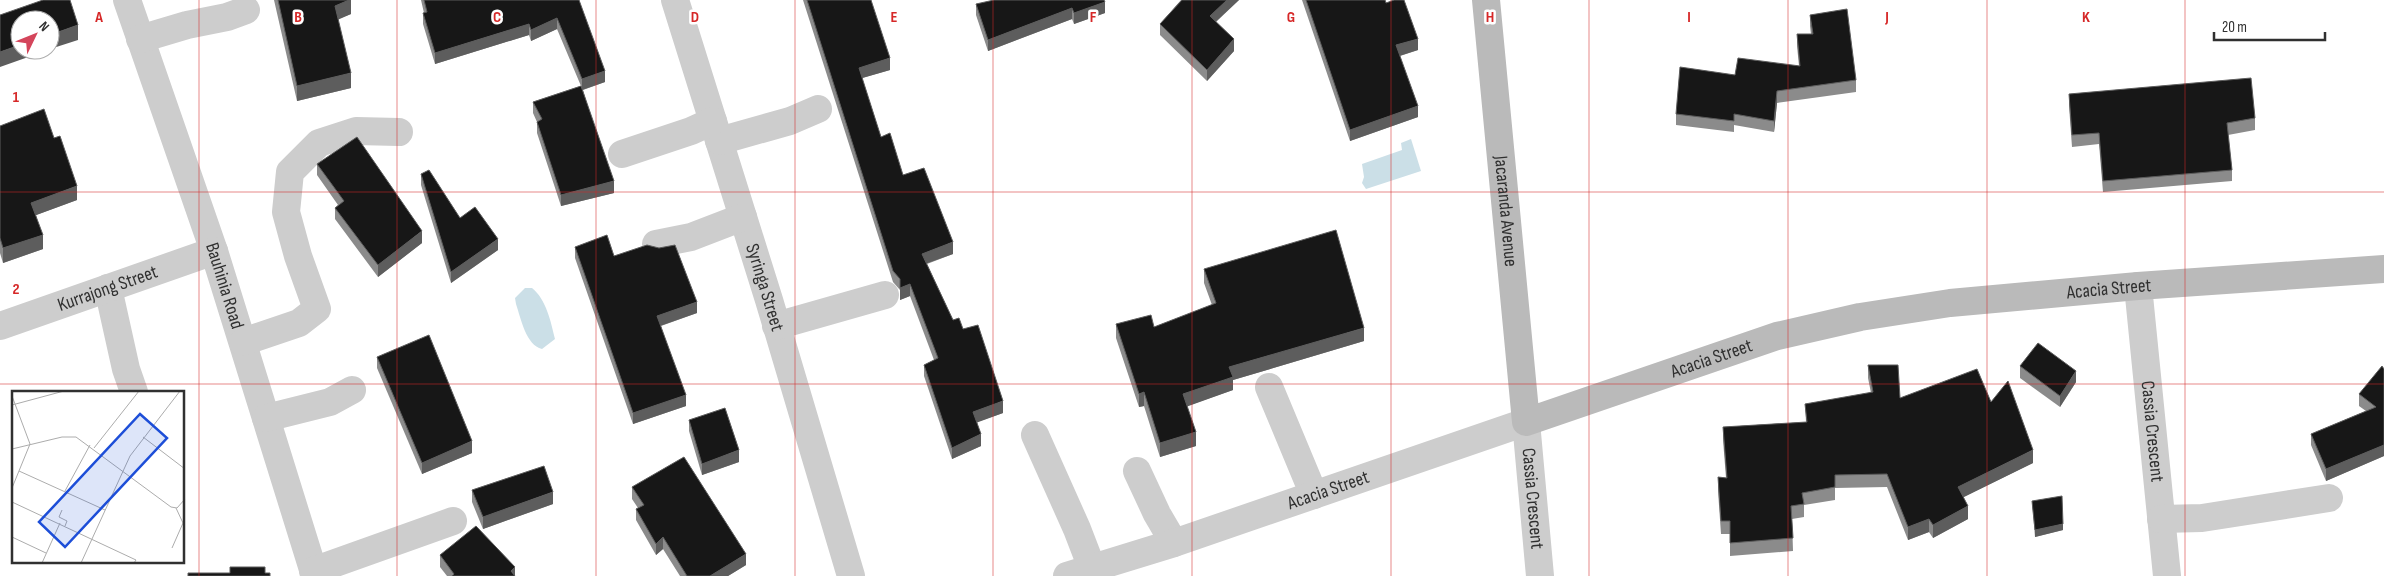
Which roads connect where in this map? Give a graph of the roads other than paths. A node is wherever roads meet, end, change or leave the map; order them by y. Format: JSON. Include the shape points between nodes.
{"nodes":[{"id":1,"x":127,"y":0,"type":"edge"},
{"id":2,"x":675,"y":0,"type":"edge"},
{"id":3,"x":1486,"y":0,"type":"edge"},
{"id":4,"x":246,"y":10,"type":"dead end"},
{"id":5,"x":140,"y":38,"type":"junction"},
{"id":6,"x":818,"y":109,"type":"dead end"},
{"id":7,"x":716,"y":131,"type":"junction"},
{"id":8,"x":399,"y":132,"type":"dead end"},
{"id":9,"x":622,"y":154,"type":"dead end"},
{"id":10,"x":743,"y":217,"type":"junction"},
{"id":11,"x":656,"y":244,"type":"dead end"},
{"id":12,"x":214,"y":251,"type":"junction"},
{"id":13,"x":2384,"y":269,"type":"edge"},
{"id":14,"x":2138,"y":286,"type":"junction"},
{"id":15,"x":108,"y":288,"type":"junction"},
{"id":16,"x":885,"y":295,"type":"dead end"},
{"id":17,"x":0,"y":326,"type":"edge"},
{"id":18,"x":776,"y":326,"type":"junction"},
{"id":19,"x":243,"y":342,"type":"junction"},
{"id":20,"x":1269,"y":387,"type":"dead end"},
{"id":21,"x":352,"y":390,"type":"dead end"},
{"id":22,"x":134,"y":391,"type":"edge"},
{"id":23,"x":266,"y":418,"type":"junction"},
{"id":24,"x":1526,"y":422,"type":"junction"},
{"id":25,"x":1036,"y":435,"type":"dead end"},
{"id":26,"x":1137,"y":470,"type":"dead end"},
{"id":27,"x":1314,"y":495,"type":"junction"},
{"id":28,"x":2328,"y":498,"type":"dead end"},
{"id":29,"x":2161,"y":519,"type":"junction"},
{"id":30,"x":452,"y":521,"type":"dead end"},
{"id":31,"x":1174,"y":543,"type":"junction"},
{"id":32,"x":1092,"y":568,"type":"junction"},
{"id":33,"x":314,"y":573,"type":"edge"},
{"id":34,"x":851,"y":576,"type":"edge"},
{"id":35,"x":1066,"y":576,"type":"edge"},
{"id":36,"x":1540,"y":576,"type":"edge"},
{"id":37,"x":2166,"y":576,"type":"edge"}],
"edges":[{"from":1,"to":5,"type":"street","name":"Bauhinia Road"},
{"from":2,"to":7,"type":"street","name":"Syringa Street"},
{"from":3,"to":24,"type":"street","name":"Jacaranda Avenue"},
{"from":4,"to":5,"type":"street"},
{"from":5,"to":12,"type":"street","name":"Bauhinia Road"},
{"from":6,"to":7,"type":"street","via":[[790,120]]},
{"from":7,"to":9,"type":"street","via":[[691,131]]},
{"from":7,"to":10,"type":"street","name":"Syringa Street"},
{"from":8,"to":19,"type":"street","via":[[356,131],[319,143],[290,172],[286,212],[318,310],[299,322]]},
{"from":10,"to":11,"type":"street","via":[[691,237]]},
{"from":10,"to":18,"type":"street","name":"Syringa Street"},
{"from":12,"to":15,"type":"street","name":"Kurrajong Street"},
{"from":12,"to":19,"type":"street","name":"Bauhinia Road"},
{"from":13,"to":14,"type":"street","name":"Acacia Street"},
{"from":14,"to":24,"type":"street","name":"Acacia Street","via":[[1950,303],[1860,317],[1777,336]]},
{"from":14,"to":29,"type":"street","name":"Cassia Crescent"},
{"from":15,"to":17,"type":"street","name":"Kurrajong Street"},
{"from":15,"to":22,"type":"street"},
{"from":16,"to":18,"type":"street"},
{"from":18,"to":34,"type":"street","name":"Syringa Street"},
{"from":19,"to":23,"type":"street","name":"Bauhinia Road"},
{"from":20,"to":27,"type":"street"},
{"from":21,"to":23,"type":"street","via":[[330,402]]},
{"from":23,"to":33,"type":"street","name":"Bauhinia Road"},
{"from":24,"to":27,"type":"street","name":"Acacia Street"},
{"from":24,"to":36,"type":"street","name":"Cassia Crescent"},
{"from":25,"to":32,"type":"street"},
{"from":26,"to":31,"type":"street"},
{"from":27,"to":31,"type":"street","name":"Acacia Street"},
{"from":28,"to":29,"type":"street","via":[[2202,518]]},
{"from":29,"to":37,"type":"street","name":"Cassia Crescent"},
{"from":30,"to":33,"type":"street"},
{"from":31,"to":32,"type":"street","name":"Acacia Street"},
{"from":32,"to":35,"type":"street","name":"Acacia Street"}]}
